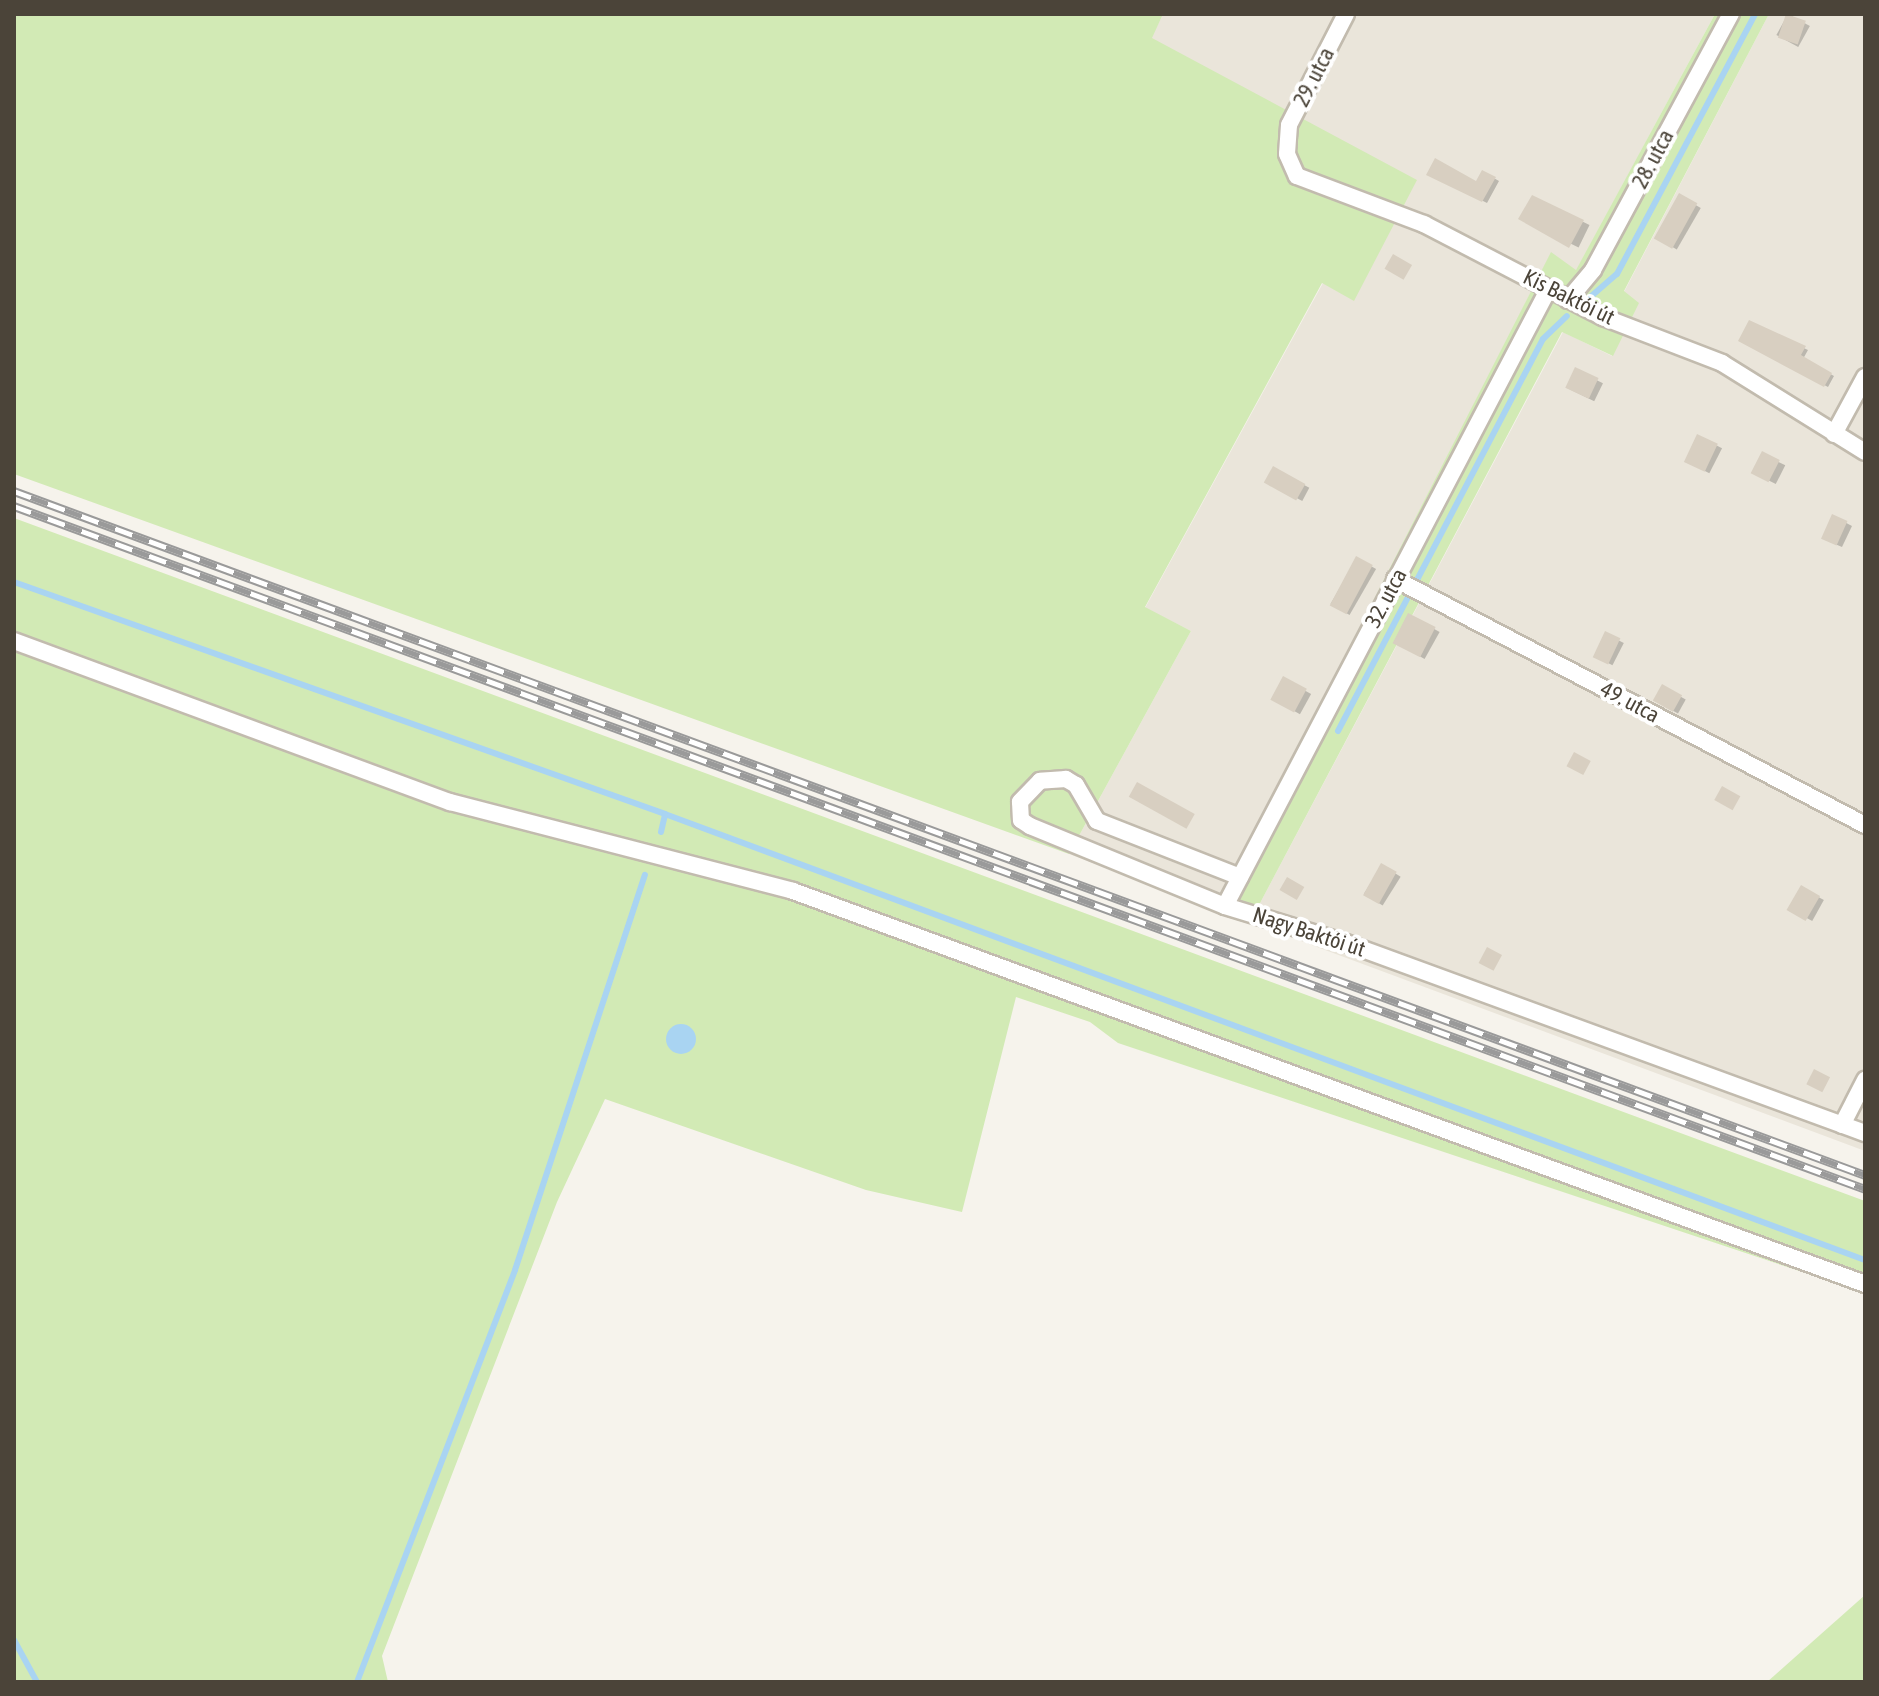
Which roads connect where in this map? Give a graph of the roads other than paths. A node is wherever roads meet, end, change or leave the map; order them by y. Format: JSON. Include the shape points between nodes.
{"nodes":[{"id":1,"x":1346,"y":14,"type":"edge"},
{"id":2,"x":1731,"y":14,"type":"edge"},
{"id":3,"x":1286,"y":141,"type":"joint"},
{"id":4,"x":1548,"y":290,"type":"junction"},
{"id":5,"x":1568,"y":300,"type":"junction"},
{"id":6,"x":1865,"y":377,"type":"edge"},
{"id":7,"x":1834,"y":434,"type":"junction"},
{"id":8,"x":1865,"y":452,"type":"edge"},
{"id":9,"x":1395,"y":579,"type":"junction"},
{"id":10,"x":14,"y":641,"type":"edge"},
{"id":11,"x":1865,"y":825,"type":"edge"},
{"id":12,"x":1240,"y":877,"type":"junction"},
{"id":13,"x":1225,"y":906,"type":"junction"},
{"id":14,"x":1865,"y":1080,"type":"edge"},
{"id":15,"x":1842,"y":1125,"type":"junction"},
{"id":16,"x":1865,"y":1133,"type":"edge"},
{"id":17,"x":1865,"y":1284,"type":"edge"}],
"edges":[{"from":1,"to":3,"type":"street","name":"29. utca","via":[[1289,125]]},
{"from":2,"to":5,"type":"street","name":"28. utca","via":[[1593,270]]},
{"from":3,"to":4,"type":"street","name":"Kis Baktói út","via":[[1290,167],[1308,182],[1424,224]]},
{"from":4,"to":5,"type":"street","name":"Kis Baktói út"},
{"from":4,"to":9,"type":"street","name":"32. utca"},
{"from":5,"to":7,"type":"street","name":"Kis Baktói út","via":[[1722,363]]},
{"from":6,"to":7,"type":"street"},
{"from":7,"to":8,"type":"street","name":"Kis Baktói út"},
{"from":9,"to":11,"type":"street","name":"49. utca"},
{"from":9,"to":12,"type":"street","name":"32. utca"},
{"from":10,"to":17,"type":"street","via":[[450,802],[793,891]]},
{"from":12,"to":13,"type":"street","name":"32. utca"},
{"from":12,"to":13,"type":"street","name":"Nagy Baktói út","via":[[1097,821],[1066,779],[1040,781],[1020,802],[1021,820],[1030,826]]},
{"from":13,"to":15,"type":"street","name":"Nagy Baktói út","via":[[1346,943]]},
{"from":14,"to":15,"type":"street"},
{"from":15,"to":16,"type":"street","name":"Nagy Baktói út"}]}
